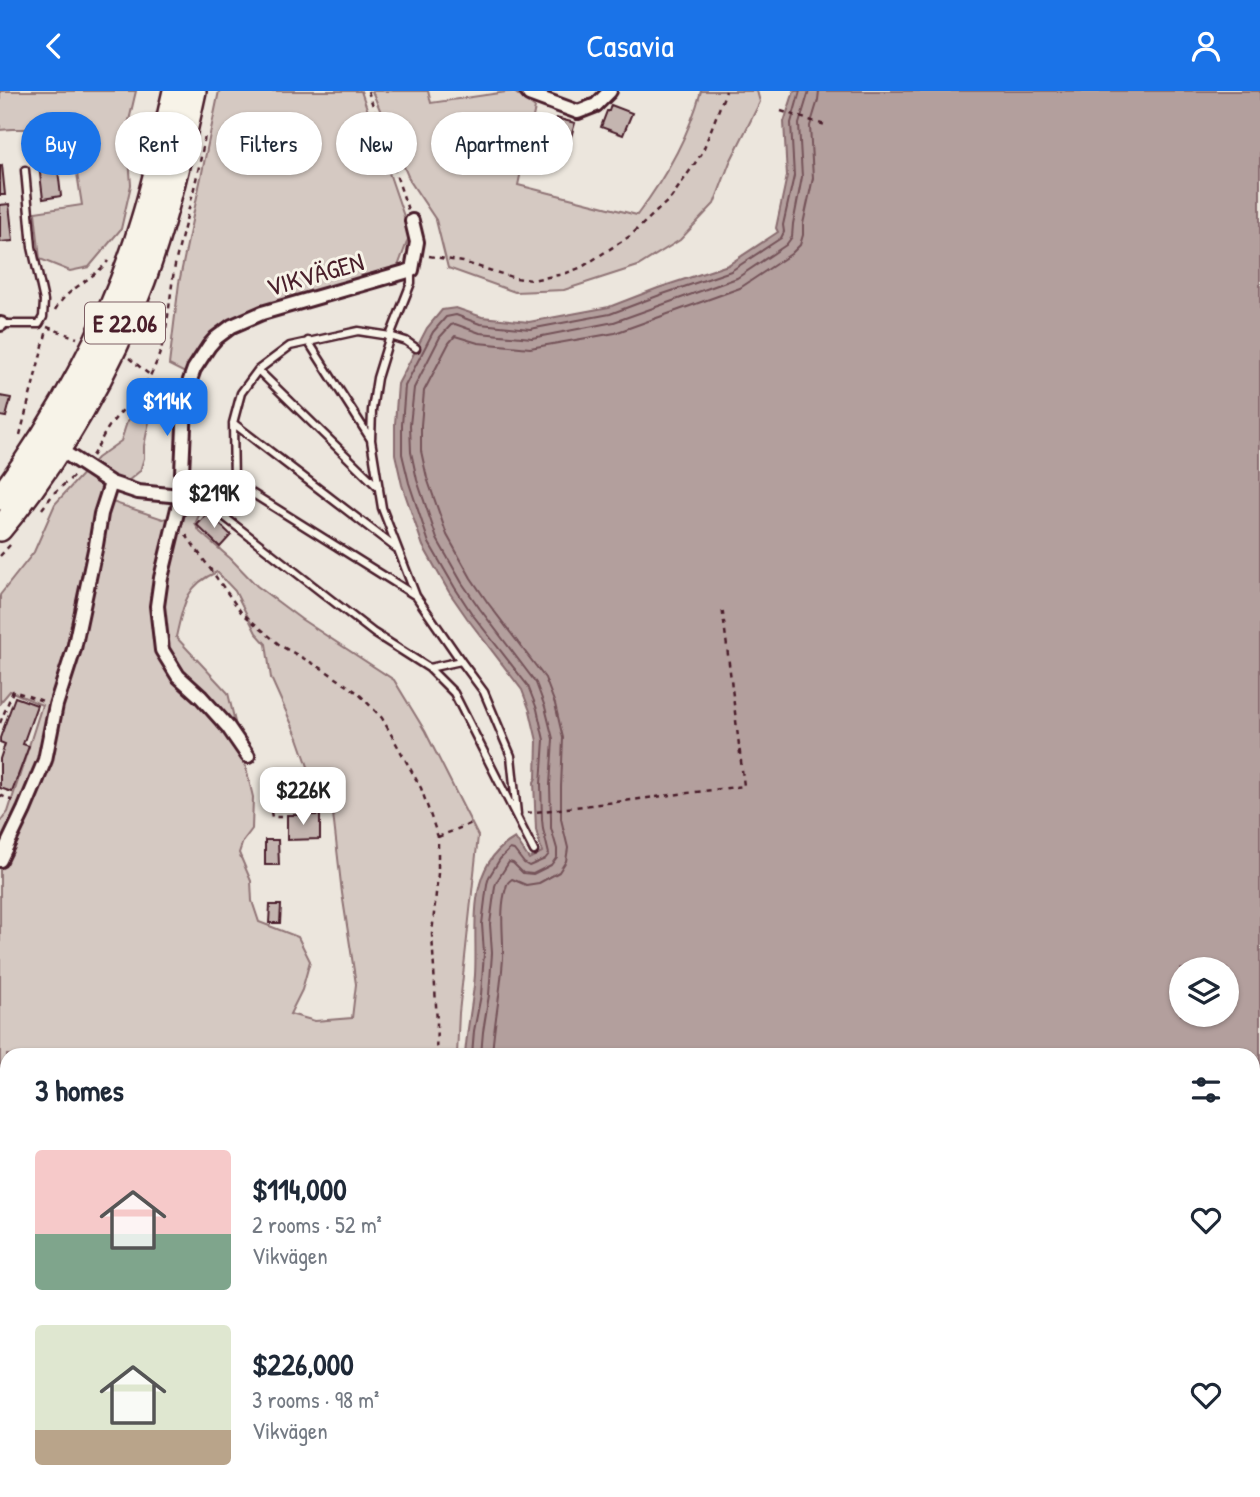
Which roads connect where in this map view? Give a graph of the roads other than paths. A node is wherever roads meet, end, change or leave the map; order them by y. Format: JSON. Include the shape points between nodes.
{"nodes":[{"id":1,"x":175,"y":91,"type":"edge"},
{"id":2,"x":194,"y":91,"type":"edge"},
{"id":3,"x":527,"y":91,"type":"edge"},
{"id":4,"x":610,"y":91,"type":"edge"},
{"id":5,"x":25,"y":175,"type":"edge"},
{"id":6,"x":412,"y":221,"type":"road end"},
{"id":7,"x":412,"y":269,"type":"junction"},
{"id":8,"x":0,"y":324,"type":"edge"},
{"id":9,"x":390,"y":336,"type":"junction"},
{"id":10,"x":308,"y":341,"type":"junction"},
{"id":11,"x":416,"y":348,"type":"dead end"},
{"id":12,"x":258,"y":370,"type":"junction"},
{"id":13,"x":233,"y":423,"type":"junction"},
{"id":14,"x":371,"y":440,"type":"junction"},
{"id":15,"x":59,"y":449,"type":"junction"},
{"id":16,"x":234,"y":482,"type":"junction"},
{"id":17,"x":111,"y":483,"type":"junction"},
{"id":18,"x":379,"y":489,"type":"junction"},
{"id":19,"x":181,"y":496,"type":"junction"},
{"id":20,"x":0,"y":498,"type":"edge"},
{"id":21,"x":222,"y":515,"type":"junction"},
{"id":22,"x":0,"y":529,"type":"edge"},
{"id":23,"x":397,"y":549,"type":"junction"},
{"id":24,"x":416,"y":596,"type":"junction"},
{"id":25,"x":461,"y":661,"type":"junction"},
{"id":26,"x":429,"y":668,"type":"junction"},
{"id":27,"x":248,"y":756,"type":"dead end"},
{"id":28,"x":517,"y":818,"type":"junction"},
{"id":29,"x":534,"y":851,"type":"dead end"},
{"id":30,"x":0,"y":860,"type":"edge"}],
"edges":[{"from":1,"to":20,"type":"highway","number":"E 22.06","via":[[142,222],[115,298],[72,387]]},
{"from":2,"to":15,"type":"highway","number":"E 22.06","via":[[175,176],[143,282],[93,390]]},
{"from":3,"to":4,"type":"street","via":[[578,112]]},
{"from":5,"to":8,"type":"lane","via":[[43,317],[39,324]]},
{"from":6,"to":7,"type":"street","via":[[416,242]]},
{"from":7,"to":9,"type":"lane"},
{"from":7,"to":19,"type":"street","name":"VIKVÄGEN","via":[[262,313],[216,338],[194,369],[186,392]]},
{"from":9,"to":10,"type":"lane","via":[[358,331]]},
{"from":9,"to":11,"type":"lane"},
{"from":9,"to":14,"type":"lane","via":[[377,378]]},
{"from":10,"to":12,"type":"lane","via":[[290,346]]},
{"from":10,"to":14,"type":"lane"},
{"from":12,"to":13,"type":"lane","via":[[241,393]]},
{"from":12,"to":18,"type":"lane"},
{"from":13,"to":16,"type":"lane"},
{"from":13,"to":23,"type":"lane"},
{"from":14,"to":18,"type":"lane"},
{"from":15,"to":17,"type":"street"},
{"from":15,"to":22,"type":"highway","number":"E 22.06"},
{"from":16,"to":21,"type":"lane"},
{"from":16,"to":24,"type":"lane"},
{"from":17,"to":19,"type":"street","via":[[138,492]]},
{"from":17,"to":30,"type":"street","via":[[100,514],[74,649],[45,760]]},
{"from":18,"to":23,"type":"lane"},
{"from":19,"to":21,"type":"lane","via":[[203,502]]},
{"from":19,"to":27,"type":"street","name":"VIKVÄGEN","via":[[157,606],[162,650],[178,676],[228,727]]},
{"from":21,"to":26,"type":"lane","via":[[374,633]]},
{"from":23,"to":24,"type":"lane"},
{"from":24,"to":25,"type":"lane"},
{"from":25,"to":26,"type":"lane"},
{"from":25,"to":28,"type":"lane","via":[[484,692],[511,756]]},
{"from":26,"to":28,"type":"lane","via":[[454,694]]},
{"from":28,"to":29,"type":"lane"}]}
